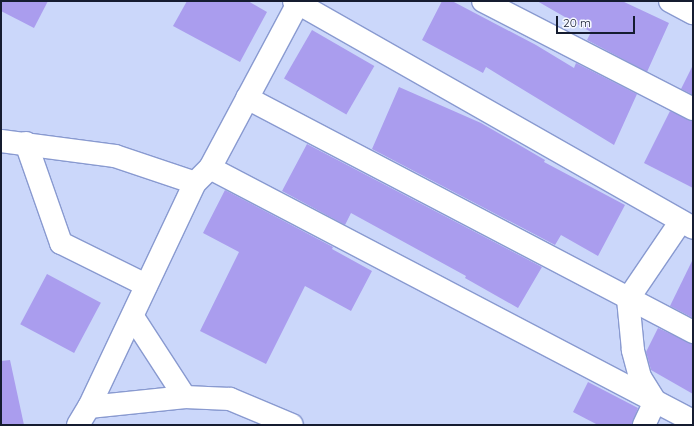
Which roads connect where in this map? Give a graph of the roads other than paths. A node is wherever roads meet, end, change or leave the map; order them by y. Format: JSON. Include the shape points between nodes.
{"nodes":[{"id":1,"x":483,"y":1,"type":"edge"},
{"id":2,"x":670,"y":1,"type":"edge"},
{"id":3,"x":297,"y":2,"type":"edge"},
{"id":4,"x":693,"y":13,"type":"edge"},
{"id":5,"x":247,"y":98,"type":"junction"},
{"id":6,"x":693,"y":109,"type":"edge"},
{"id":7,"x":1,"y":140,"type":"edge"},
{"id":8,"x":26,"y":143,"type":"junction"},
{"id":9,"x":210,"y":168,"type":"junction"},
{"id":10,"x":195,"y":184,"type":"junction"},
{"id":11,"x":687,"y":224,"type":"edge"},
{"id":12,"x":146,"y":285,"type":"junction"},
{"id":13,"x":628,"y":299,"type":"junction"},
{"id":14,"x":133,"y":317,"type":"junction"},
{"id":15,"x":693,"y":332,"type":"edge"},
{"id":16,"x":185,"y":397,"type":"junction"},
{"id":17,"x":655,"y":401,"type":"junction"},
{"id":18,"x":84,"y":416,"type":"edge"},
{"id":19,"x":693,"y":421,"type":"edge"},
{"id":20,"x":292,"y":425,"type":"edge"},
{"id":21,"x":644,"y":425,"type":"edge"}],
"edges":[{"from":1,"to":6,"type":"street"},
{"from":2,"to":4,"type":"street"},
{"from":3,"to":5,"type":"street"},
{"from":3,"to":11,"type":"street"},
{"from":5,"to":9,"type":"street"},
{"from":5,"to":13,"type":"street"},
{"from":7,"to":8,"type":"street"},
{"from":8,"to":10,"type":"street","via":[[115,156]]},
{"from":8,"to":12,"type":"street","via":[[61,242]]},
{"from":9,"to":10,"type":"street"},
{"from":9,"to":17,"type":"street"},
{"from":10,"to":12,"type":"street"},
{"from":11,"to":13,"type":"street"},
{"from":12,"to":14,"type":"street"},
{"from":13,"to":15,"type":"street"},
{"from":13,"to":17,"type":"street","via":[[633,350],[640,377]]},
{"from":14,"to":16,"type":"street"},
{"from":14,"to":18,"type":"street"},
{"from":16,"to":18,"type":"street"},
{"from":16,"to":20,"type":"street","via":[[230,399]]},
{"from":17,"to":19,"type":"street"},
{"from":17,"to":21,"type":"street"}]}
